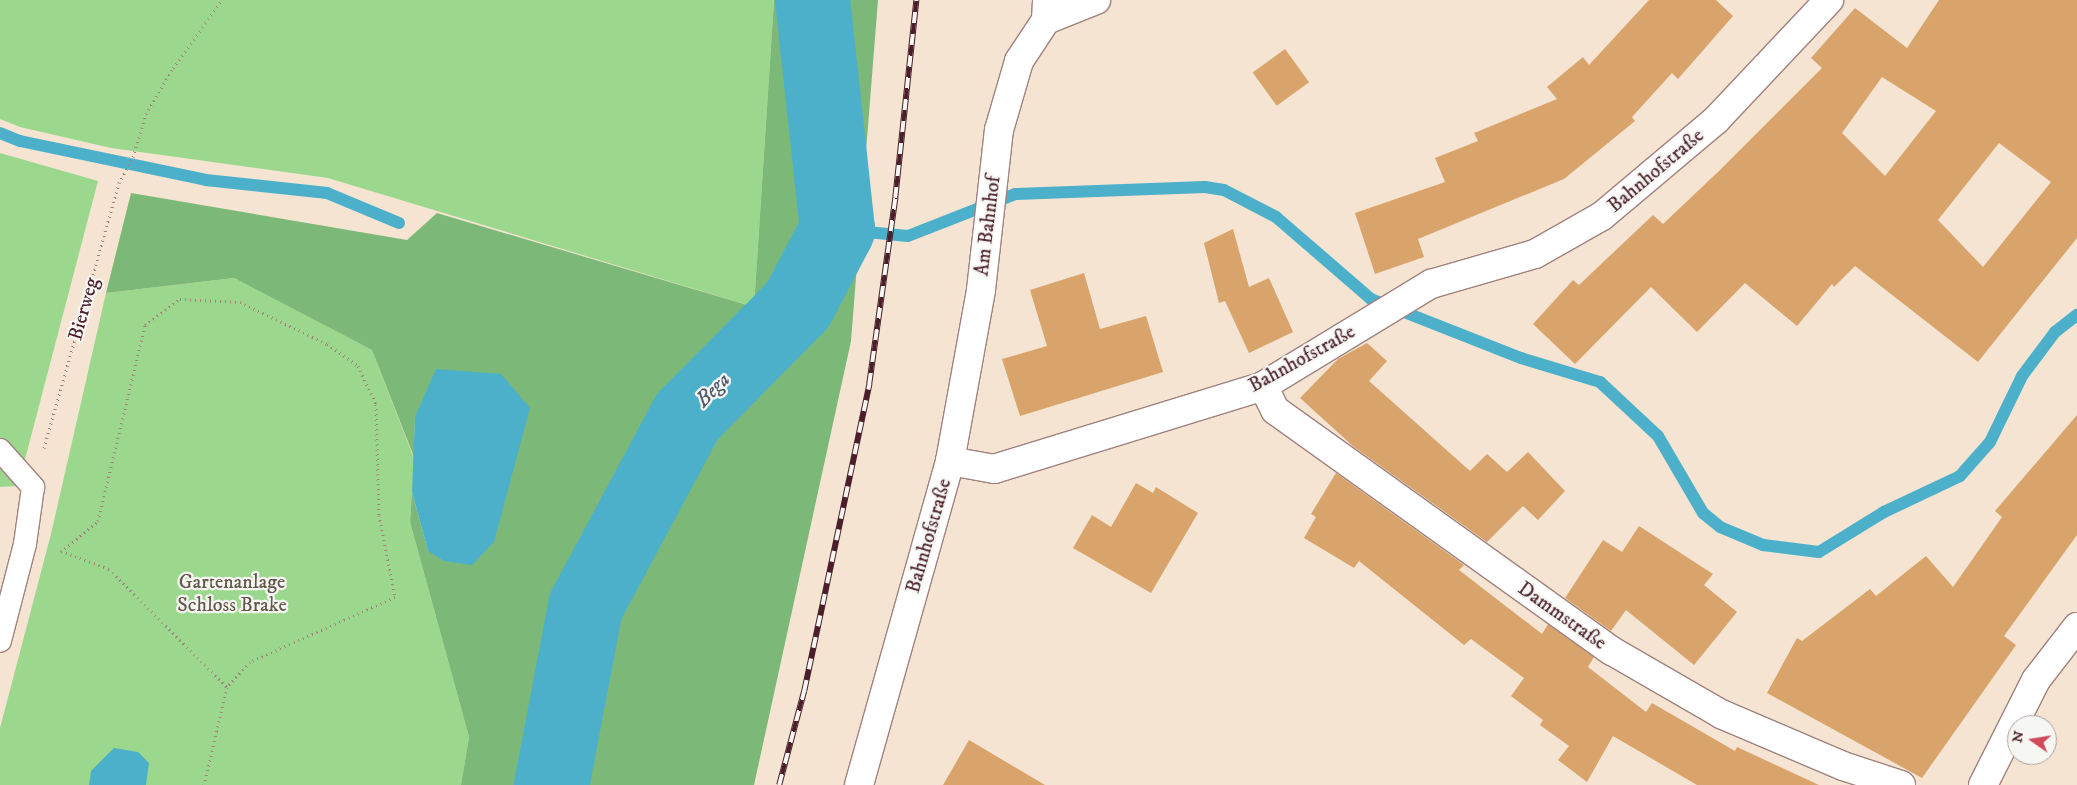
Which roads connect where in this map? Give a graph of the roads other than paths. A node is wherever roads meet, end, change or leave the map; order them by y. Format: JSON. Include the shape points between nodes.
{"nodes":[{"id":1,"x":1096,"y":0,"type":"edge"},
{"id":2,"x":1829,"y":0,"type":"edge"},
{"id":3,"x":1046,"y":10,"type":"edge"},
{"id":4,"x":1262,"y":386,"type":"junction"},
{"id":5,"x":0,"y":450,"type":"edge"},
{"id":6,"x":950,"y":461,"type":"junction"},
{"id":7,"x":2077,"y":627,"type":"edge"},
{"id":8,"x":0,"y":641,"type":"edge"},
{"id":9,"x":859,"y":785,"type":"edge"},
{"id":10,"x":1901,"y":785,"type":"edge"},
{"id":11,"x":1983,"y":785,"type":"edge"}],
"edges":[{"from":1,"to":3,"type":"street"},
{"from":2,"to":4,"type":"street","name":"Bahnhofstraße","via":[[1716,120],[1602,216],[1535,254],[1431,284]]},
{"from":3,"to":6,"type":"street","name":"Am Bahnhof","via":[[1019,61],[999,130],[981,290]]},
{"from":4,"to":6,"type":"street","name":"Bahnhofstraße","via":[[994,469]]},
{"from":4,"to":10,"type":"street","name":"Dammstraße","via":[[1275,410],[1612,651],[1721,714],[1843,766]]},
{"from":5,"to":8,"type":"lane","via":[[33,487],[25,544]]},
{"from":6,"to":9,"type":"street","name":"Bahnhofstraße"},
{"from":7,"to":11,"type":"street","via":[[2036,680]]}]}
